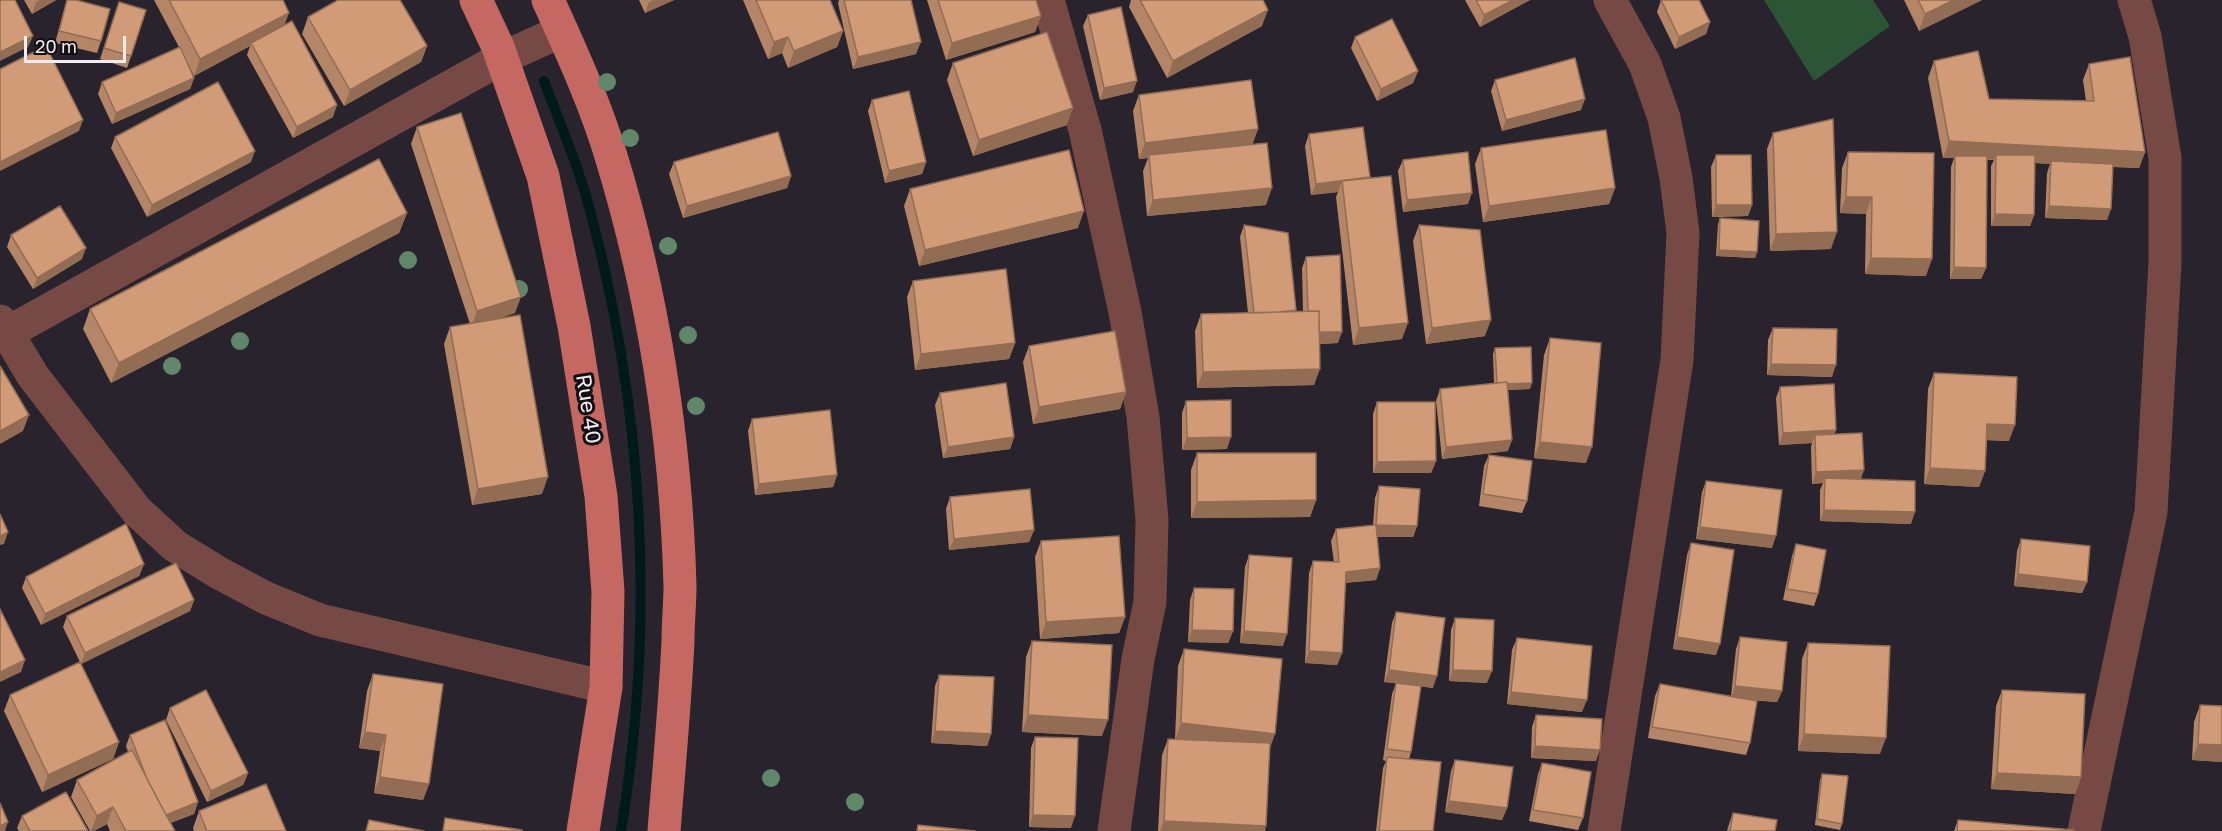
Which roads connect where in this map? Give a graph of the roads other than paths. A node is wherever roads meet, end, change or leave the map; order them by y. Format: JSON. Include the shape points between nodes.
{"nodes":[{"id":1,"x":476,"y":0,"type":"edge"},
{"id":2,"x":548,"y":0,"type":"edge"},
{"id":3,"x":1048,"y":0,"type":"edge"},
{"id":4,"x":1610,"y":0,"type":"edge"},
{"id":5,"x":2134,"y":0,"type":"edge"},
{"id":6,"x":562,"y":31,"type":"junction"},
{"id":7,"x":502,"y":58,"type":"junction"},
{"id":8,"x":3,"y":327,"type":"edge"},
{"id":9,"x":606,"y":687,"type":"junction"},
{"id":10,"x":583,"y":831,"type":"edge"},
{"id":11,"x":664,"y":831,"type":"edge"},
{"id":12,"x":1114,"y":831,"type":"edge"},
{"id":13,"x":1604,"y":831,"type":"edge"},
{"id":14,"x":2084,"y":831,"type":"edge"}],
"edges":[{"from":1,"to":7,"type":"main road","name":"Rue 40"},
{"from":2,"to":6,"type":"main road"},
{"from":3,"to":12,"type":"street","via":[[1085,130],[1125,312],[1143,417],[1151,509],[1150,602],[1138,659]]},
{"from":4,"to":13,"type":"street","via":[[1645,64],[1664,118],[1683,233],[1677,360]]},
{"from":5,"to":14,"type":"street","via":[[2145,36],[2164,158],[2165,263],[2151,512]]},
{"from":6,"to":7,"type":"street"},
{"from":6,"to":11,"type":"main road","via":[[611,154],[640,266],[671,457],[680,587]]},
{"from":7,"to":8,"type":"street"},
{"from":7,"to":9,"type":"main road","name":"Rue 40","via":[[543,176],[589,410],[601,496],[608,592]]},
{"from":8,"to":9,"type":"street","via":[[33,376],[136,511],[175,546],[219,573],[320,620]]},
{"from":9,"to":10,"type":"main road","name":"Rue 40"}]}
